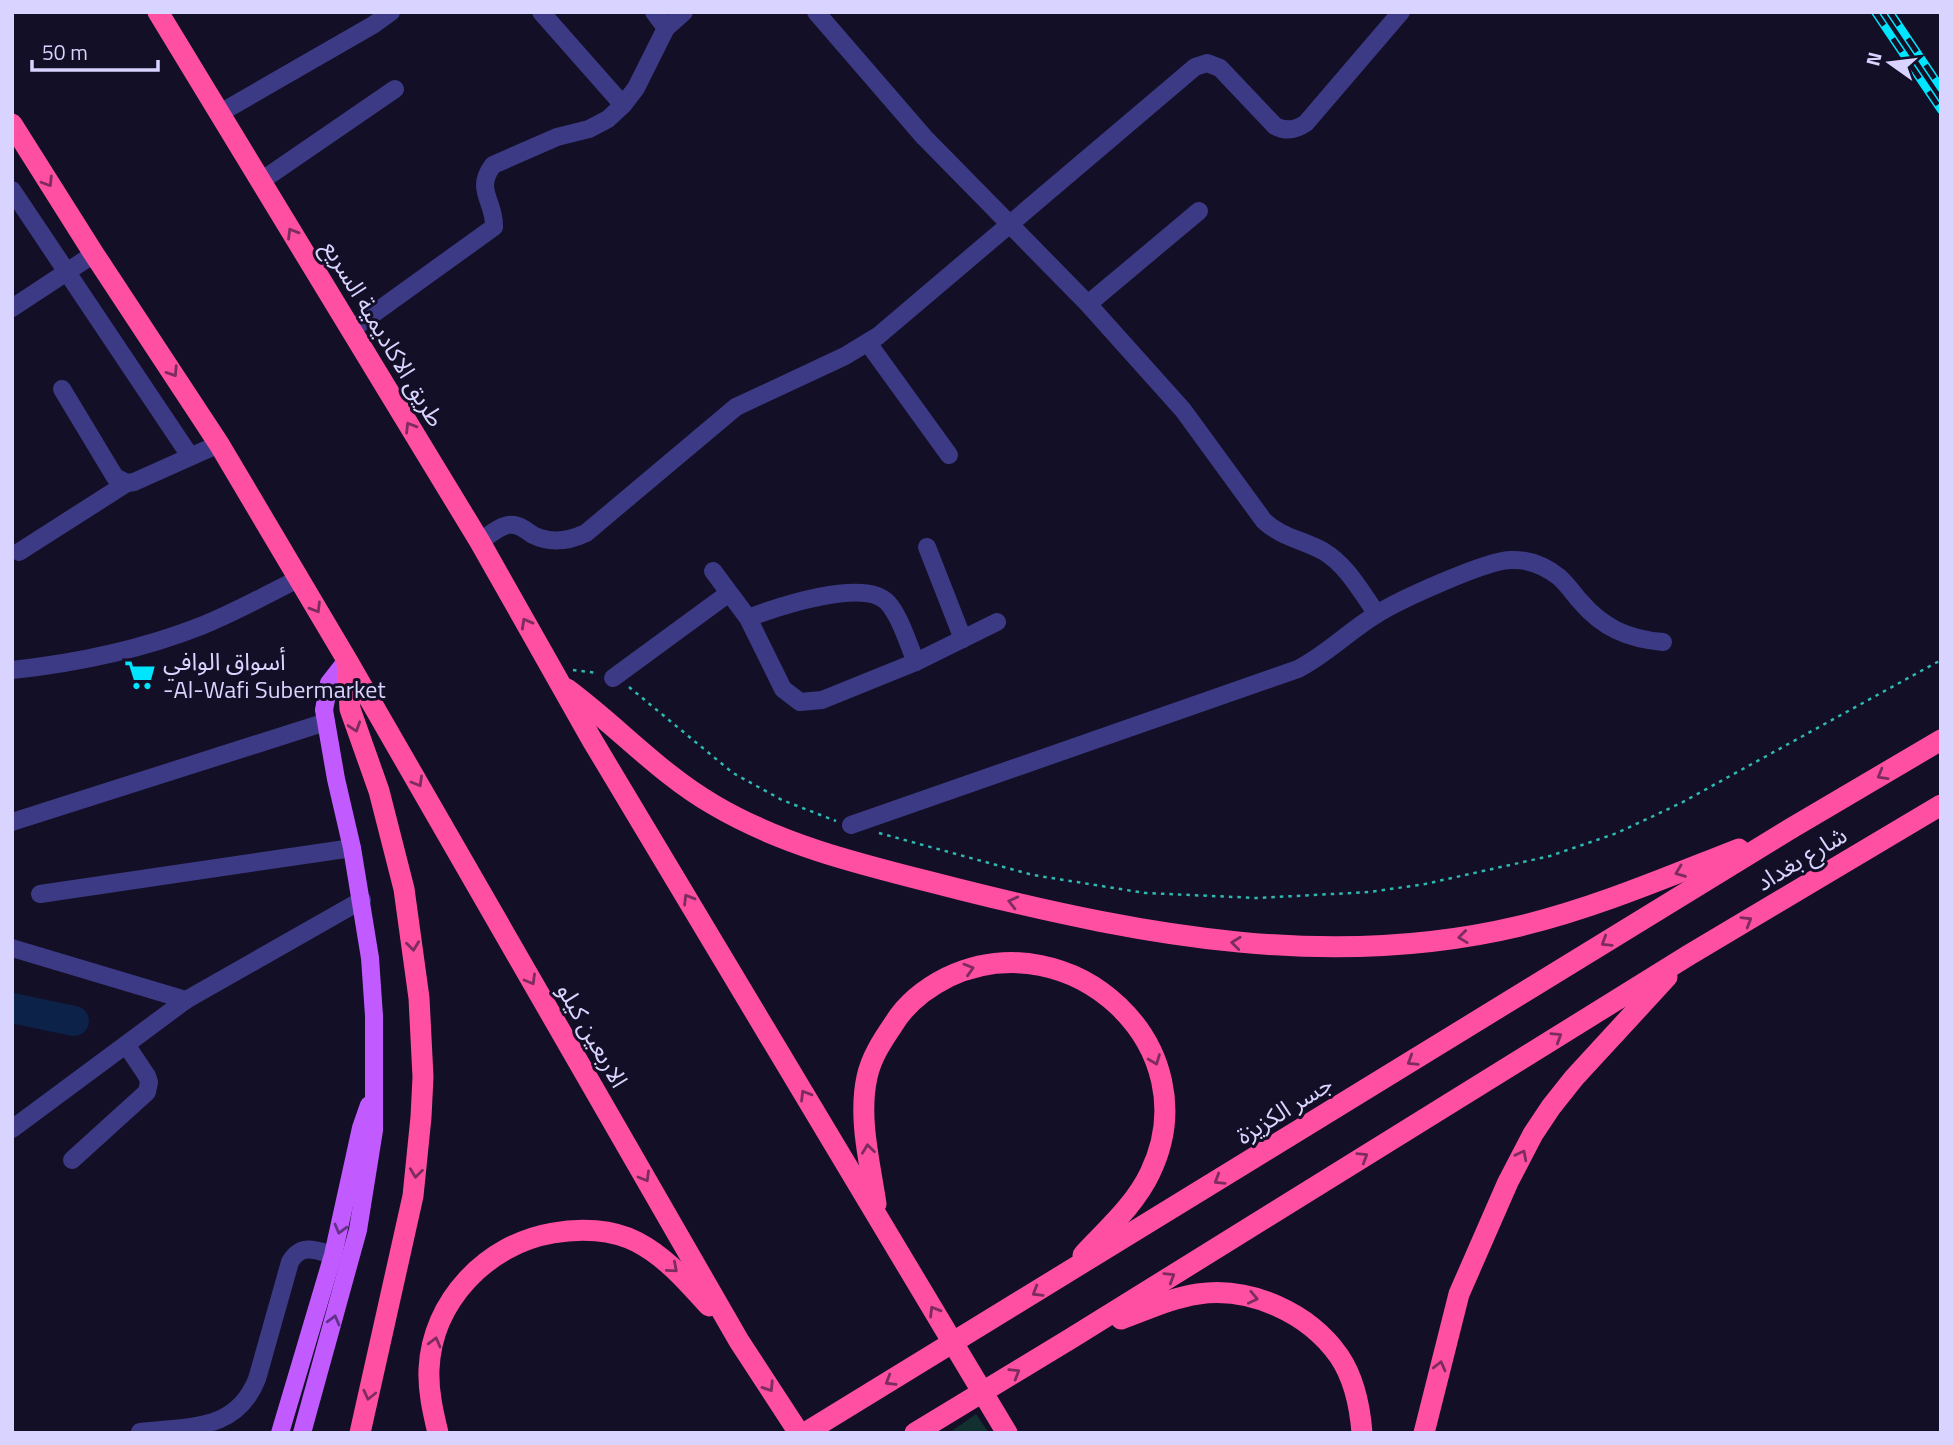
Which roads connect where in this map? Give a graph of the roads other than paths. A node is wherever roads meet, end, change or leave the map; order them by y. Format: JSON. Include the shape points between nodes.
{"nodes":[{"id":1,"x":158,"y":12,"type":"edge"},
{"id":2,"x":391,"y":12,"type":"edge"},
{"id":3,"x":541,"y":12,"type":"edge"},
{"id":4,"x":654,"y":12,"type":"edge"},
{"id":5,"x":684,"y":12,"type":"edge"},
{"id":6,"x":816,"y":12,"type":"edge"},
{"id":7,"x":1401,"y":12,"type":"edge"},
{"id":8,"x":666,"y":27,"type":"junction"},
{"id":9,"x":395,"y":89,"type":"dead end"},
{"id":10,"x":624,"y":105,"type":"junction"},
{"id":11,"x":220,"y":113,"type":"junction"},
{"id":12,"x":12,"y":124,"type":"edge"},
{"id":13,"x":261,"y":181,"type":"junction"},
{"id":14,"x":14,"y":196,"type":"edge"},
{"id":15,"x":1199,"y":211,"type":"dead end"},
{"id":16,"x":1009,"y":223,"type":"junction"},
{"id":17,"x":94,"y":254,"type":"junction"},
{"id":18,"x":66,"y":272,"type":"junction"},
{"id":19,"x":1088,"y":304,"type":"junction"},
{"id":20,"x":12,"y":308,"type":"edge"},
{"id":21,"x":351,"y":330,"type":"junction"},
{"id":22,"x":867,"y":343,"type":"junction"},
{"id":23,"x":62,"y":389,"type":"dead end"},
{"id":24,"x":219,"y":444,"type":"junction"},
{"id":25,"x":949,"y":455,"type":"dead end"},
{"id":26,"x":190,"y":456,"type":"junction"},
{"id":27,"x":127,"y":483,"type":"junction"},
{"id":28,"x":480,"y":542,"type":"junction"},
{"id":29,"x":927,"y":547,"type":"dead end"},
{"id":30,"x":19,"y":552,"type":"dead end"},
{"id":31,"x":713,"y":571,"type":"dead end"},
{"id":32,"x":298,"y":579,"type":"junction"},
{"id":33,"x":729,"y":593,"type":"junction"},
{"id":34,"x":1377,"y":614,"type":"junction"},
{"id":35,"x":748,"y":618,"type":"junction"},
{"id":36,"x":997,"y":622,"type":"dead end"},
{"id":37,"x":963,"y":639,"type":"junction"},
{"id":38,"x":1663,"y":642,"type":"dead end"},
{"id":39,"x":347,"y":660,"type":"junction"},
{"id":40,"x":916,"y":662,"type":"junction"},
{"id":41,"x":12,"y":670,"type":"edge"},
{"id":42,"x":556,"y":677,"type":"junction"},
{"id":43,"x":613,"y":678,"type":"road end"},
{"id":44,"x":326,"y":722,"type":"junction"},
{"id":45,"x":1941,"y":740,"type":"edge"},
{"id":46,"x":1941,"y":805,"type":"edge"},
{"id":47,"x":12,"y":822,"type":"edge"},
{"id":48,"x":851,"y":825,"type":"road end"},
{"id":49,"x":1790,"y":829,"type":"junction"},
{"id":50,"x":352,"y":848,"type":"junction"},
{"id":51,"x":40,"y":894,"type":"dead end"},
{"id":52,"x":362,"y":900,"type":"junction"},
{"id":53,"x":12,"y":948,"type":"edge"},
{"id":54,"x":1689,"y":956,"type":"junction"},
{"id":55,"x":186,"y":1000,"type":"junction"},
{"id":56,"x":127,"y":1046,"type":"junction"},
{"id":57,"x":373,"y":1092,"type":"junction"},
{"id":58,"x":12,"y":1129,"type":"edge"},
{"id":59,"x":72,"y":1160,"type":"dead end"},
{"id":60,"x":878,"y":1216,"type":"junction"},
{"id":61,"x":333,"y":1255,"type":"junction"},
{"id":62,"x":1063,"y":1276,"type":"junction"},
{"id":63,"x":1070,"y":1339,"type":"junction"},
{"id":64,"x":739,"y":1340,"type":"junction"},
{"id":65,"x":140,"y":1432,"type":"edge"},
{"id":66,"x":280,"y":1433,"type":"edge"},
{"id":67,"x":302,"y":1433,"type":"edge"},
{"id":68,"x":360,"y":1433,"type":"edge"},
{"id":69,"x":438,"y":1433,"type":"edge"},
{"id":70,"x":799,"y":1433,"type":"edge"},
{"id":71,"x":805,"y":1433,"type":"edge"},
{"id":72,"x":915,"y":1433,"type":"edge"},
{"id":73,"x":1007,"y":1433,"type":"edge"},
{"id":74,"x":1362,"y":1433,"type":"edge"},
{"id":75,"x":1424,"y":1433,"type":"edge"}],
"edges":[{"from":1,"to":11,"type":"highway","name":"طريق الاكاديمية السريع"},
{"from":2,"to":11,"type":"street"},
{"from":3,"to":10,"type":"street"},
{"from":4,"to":8,"type":"street"},
{"from":5,"to":8,"type":"street"},
{"from":6,"to":16,"type":"street","via":[[924,137]]},
{"from":7,"to":16,"type":"street","via":[[1301,127],[1275,126],[1220,68],[1201,64]]},
{"from":8,"to":10,"type":"street"},
{"from":9,"to":13,"type":"street"},
{"from":10,"to":21,"type":"street","via":[[589,128],[493,165],[484,185],[494,227]]},
{"from":11,"to":13,"type":"highway","name":"طريق الاكاديمية السريع"},
{"from":12,"to":17,"type":"highway","one_way":true},
{"from":21,"to":13,"type":"highway","name":"طريق الاكاديمية السريع","one_way":true},
{"from":14,"to":18,"type":"street"},
{"from":15,"to":19,"type":"street"},
{"from":16,"to":19,"type":"street"},
{"from":16,"to":22,"type":"street"},
{"from":17,"to":18,"type":"street"},
{"from":17,"to":24,"type":"highway","one_way":true},
{"from":18,"to":20,"type":"street"},
{"from":18,"to":26,"type":"street"},
{"from":19,"to":34,"type":"street","via":[[1183,410],[1264,521],[1333,558]]},
{"from":28,"to":21,"type":"highway","name":"طريق الاكاديمية السريع","one_way":true},
{"from":22,"to":25,"type":"street"},
{"from":22,"to":28,"type":"street","via":[[736,407],[586,533],[555,541],[510,525]]},
{"from":23,"to":27,"type":"street","via":[[115,477]]},
{"from":24,"to":26,"type":"street"},
{"from":24,"to":32,"type":"highway"},
{"from":26,"to":27,"type":"street"},
{"from":27,"to":30,"type":"street"},
{"from":42,"to":28,"type":"highway","name":"طريق الاكاديمية السريع","one_way":true},
{"from":29,"to":37,"type":"street"},
{"from":31,"to":33,"type":"street"},
{"from":32,"to":39,"type":"highway","one_way":true},
{"from":32,"to":41,"type":"street","via":[[176,634],[88,660]]},
{"from":33,"to":35,"type":"street"},
{"from":33,"to":43,"type":"street"},
{"from":34,"to":38,"type":"street","via":[[1489,564],[1529,561],[1564,581],[1596,619],[1616,632]]},
{"from":34,"to":48,"type":"street","via":[[1298,670]]},
{"from":35,"to":40,"type":"street","via":[[784,604],[838,594],[879,596],[894,612]]},
{"from":35,"to":40,"type":"street","via":[[783,689],[800,702],[822,700]]},
{"from":36,"to":37,"type":"street"},
{"from":37,"to":40,"type":"street"},
{"from":39,"to":44,"type":"main road","via":[[329,683]]},
{"from":39,"to":64,"type":"highway","name":"الاربعين كيلو","one_way":true},
{"from":39,"to":68,"type":"highway","one_way":true,"via":[[352,717],[379,791],[404,889],[419,998],[423,1077],[413,1196]]},
{"from":49,"to":42,"type":"highway","one_way":true,"via":[[1602,903],[1476,935],[1304,947],[1190,938],[1036,908],[829,855],[768,833],[691,791]]},
{"from":60,"to":42,"type":"highway","one_way":true},
{"from":44,"to":47,"type":"street"},
{"from":44,"to":50,"type":"main road"},
{"from":45,"to":49,"type":"highway","name":"شارع بغداد","one_way":true},
{"from":54,"to":46,"type":"highway","name":"شارع بغداد","one_way":true},
{"from":49,"to":62,"type":"highway","name":"جسر الكزيزة","one_way":true},
{"from":50,"to":51,"type":"street"},
{"from":50,"to":52,"type":"main road"},
{"from":52,"to":55,"type":"street"},
{"from":52,"to":57,"type":"main road","via":[[373,986]]},
{"from":53,"to":55,"type":"street"},
{"from":63,"to":54,"type":"highway","one_way":true},
{"from":75,"to":54,"type":"highway","one_way":true,"via":[[1459,1294],[1533,1134],[1583,1068]]},
{"from":55,"to":56,"type":"street"},
{"from":56,"to":58,"type":"street"},
{"from":56,"to":59,"type":"street","via":[[147,1076],[147,1092]]},
{"from":57,"to":61,"type":"main road","one_way":true},
{"from":67,"to":57,"type":"main road","one_way":true,"via":[[358,1230],[373,1138]]},
{"from":60,"to":62,"type":"highway","one_way":true,"via":[[864,1112],[867,1077],[896,1020],[910,1002],[960,972],[1006,962],[1055,968],[1094,986],[1142,1032],[1161,1078],[1164,1100],[1159,1149],[1150,1174],[1117,1219]]},
{"from":73,"to":60,"type":"highway","one_way":true},
{"from":61,"to":65,"type":"street","via":[[314,1249],[295,1253],[257,1379],[240,1408],[212,1423]]},
{"from":61,"to":66,"type":"main road"},
{"from":62,"to":71,"type":"highway","name":"جسر الكزيزة","one_way":true},
{"from":72,"to":63,"type":"highway","one_way":true},
{"from":63,"to":74,"type":"highway","one_way":true,"via":[[1170,1300],[1199,1294],[1227,1292],[1263,1300],[1306,1323],[1340,1357],[1353,1384]]},
{"from":69,"to":64,"type":"highway","one_way":true,"via":[[429,1366],[440,1323],[478,1267],[506,1248],[536,1236],[592,1231],[635,1241],[680,1273]]},
{"from":64,"to":70,"type":"highway","name":"الاربعين كيلو","one_way":true}]}
